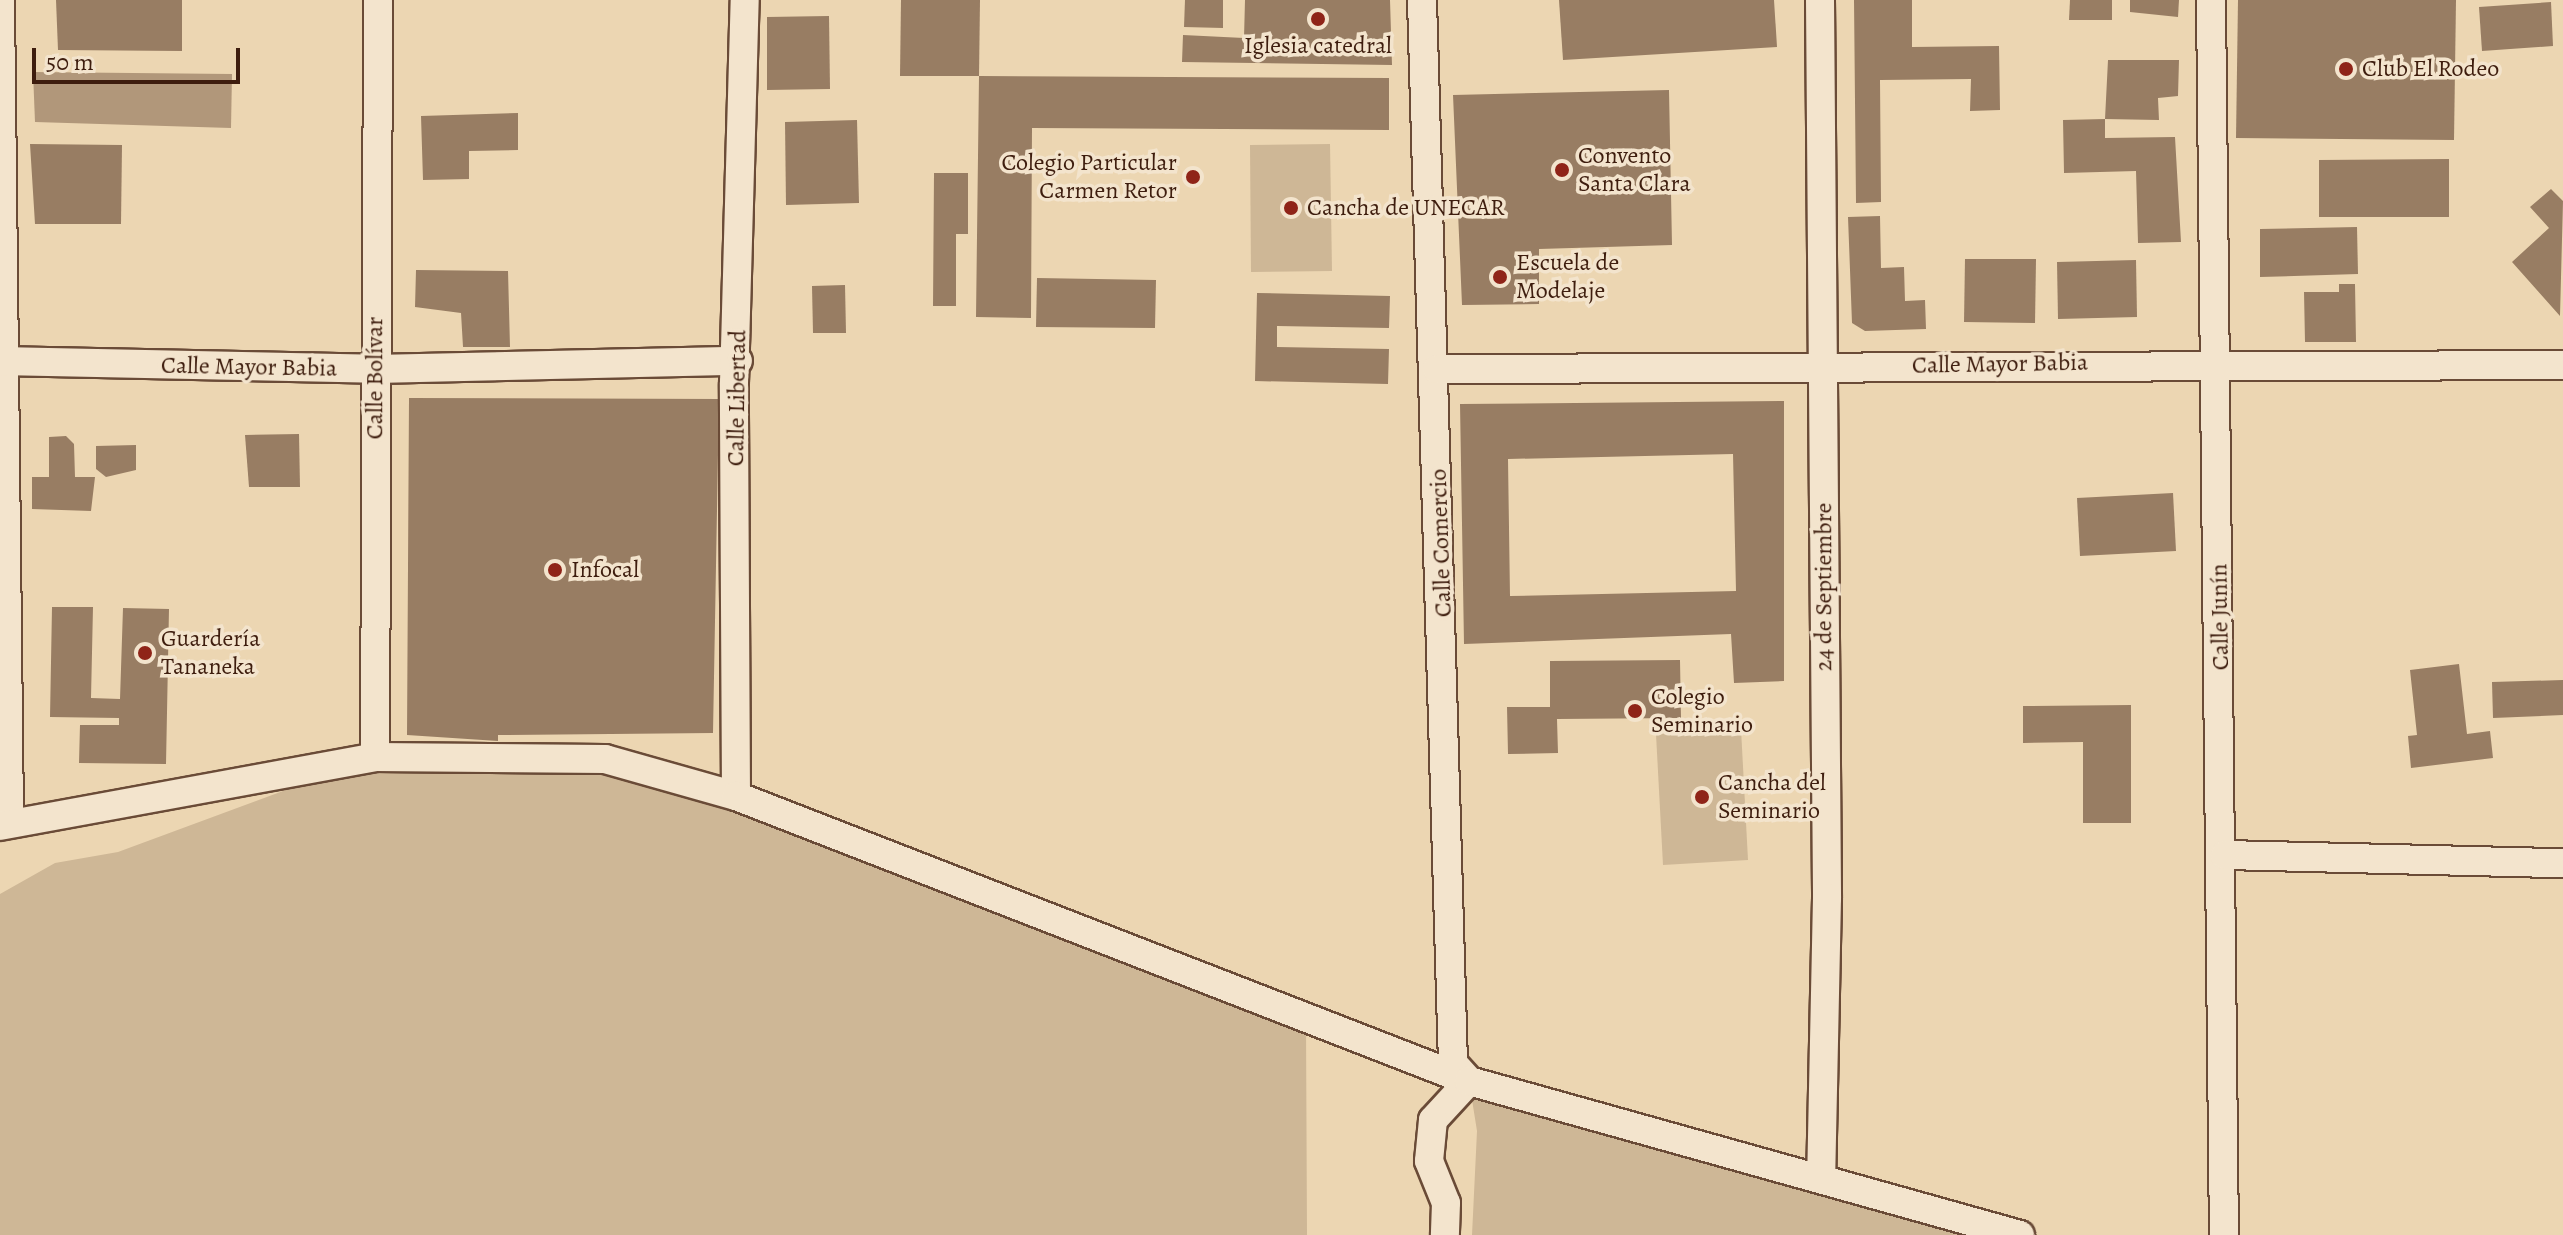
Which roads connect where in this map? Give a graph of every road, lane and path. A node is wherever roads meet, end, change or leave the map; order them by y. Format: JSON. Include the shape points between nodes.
{"nodes":[{"id":1,"x":0,"y":0,"type":"edge"},
{"id":2,"x":378,"y":0,"type":"edge"},
{"id":3,"x":745,"y":0,"type":"edge"},
{"id":4,"x":1422,"y":0,"type":"edge"},
{"id":5,"x":1820,"y":0,"type":"edge"},
{"id":6,"x":2211,"y":0,"type":"edge"},
{"id":7,"x":1,"y":361,"type":"edge"},
{"id":8,"x":738,"y":361,"type":"junction"},
{"id":9,"x":2215,"y":361,"type":"junction"},
{"id":10,"x":2563,"y":365,"type":"edge"},
{"id":11,"x":1822,"y":366,"type":"junction"},
{"id":12,"x":375,"y":369,"type":"junction"},
{"id":13,"x":1437,"y":369,"type":"junction"},
{"id":14,"x":375,"y":757,"type":"junction"},
{"id":15,"x":736,"y":796,"type":"junction"},
{"id":16,"x":4,"y":824,"type":"edge"},
{"id":17,"x":2225,"y":855,"type":"junction"},
{"id":18,"x":2563,"y":863,"type":"edge"},
{"id":19,"x":1469,"y":1081,"type":"junction"},
{"id":20,"x":1821,"y":1174,"type":"junction"},
{"id":21,"x":1445,"y":1235,"type":"edge"},
{"id":22,"x":2020,"y":1235,"type":"edge"},
{"id":23,"x":2224,"y":1235,"type":"edge"}],
"edges":[{"from":1,"to":7,"type":"street"},
{"from":2,"to":12,"type":"street","name":"Calle Bolívar"},
{"from":3,"to":8,"type":"street","name":"Calle Libertad"},
{"from":4,"to":13,"type":"street","name":"Calle Comercio"},
{"from":5,"to":11,"type":"street","name":"24 de Septiembre"},
{"from":6,"to":9,"type":"street","name":"Calle Junín"},
{"from":7,"to":12,"type":"street","name":"Calle Mayor Babia"},
{"from":7,"to":16,"type":"street"},
{"from":8,"to":12,"type":"street","name":"Calle Mayor Babia"},
{"from":8,"to":15,"type":"street","name":"Calle Libertad"},
{"from":9,"to":10,"type":"street","name":"Calle Mayor Babia"},
{"from":9,"to":11,"type":"street","name":"Calle Mayor Babia"},
{"from":9,"to":17,"type":"street","name":"Calle Junín"},
{"from":11,"to":13,"type":"street","name":"Calle Mayor Babia"},
{"from":11,"to":20,"type":"street","name":"24 de Septiembre"},
{"from":12,"to":14,"type":"street","name":"Calle Bolívar"},
{"from":13,"to":19,"type":"street","name":"Calle Comercio","via":[[1453,1063]]},
{"from":14,"to":15,"type":"street","via":[[605,759]]},
{"from":14,"to":16,"type":"street"},
{"from":15,"to":19,"type":"street"},
{"from":17,"to":18,"type":"street"},
{"from":17,"to":23,"type":"street","name":"Calle Junín"},
{"from":19,"to":20,"type":"street"},
{"from":19,"to":21,"type":"street","via":[[1433,1120],[1429,1161],[1446,1203]]},
{"from":20,"to":22,"type":"street"}]}
